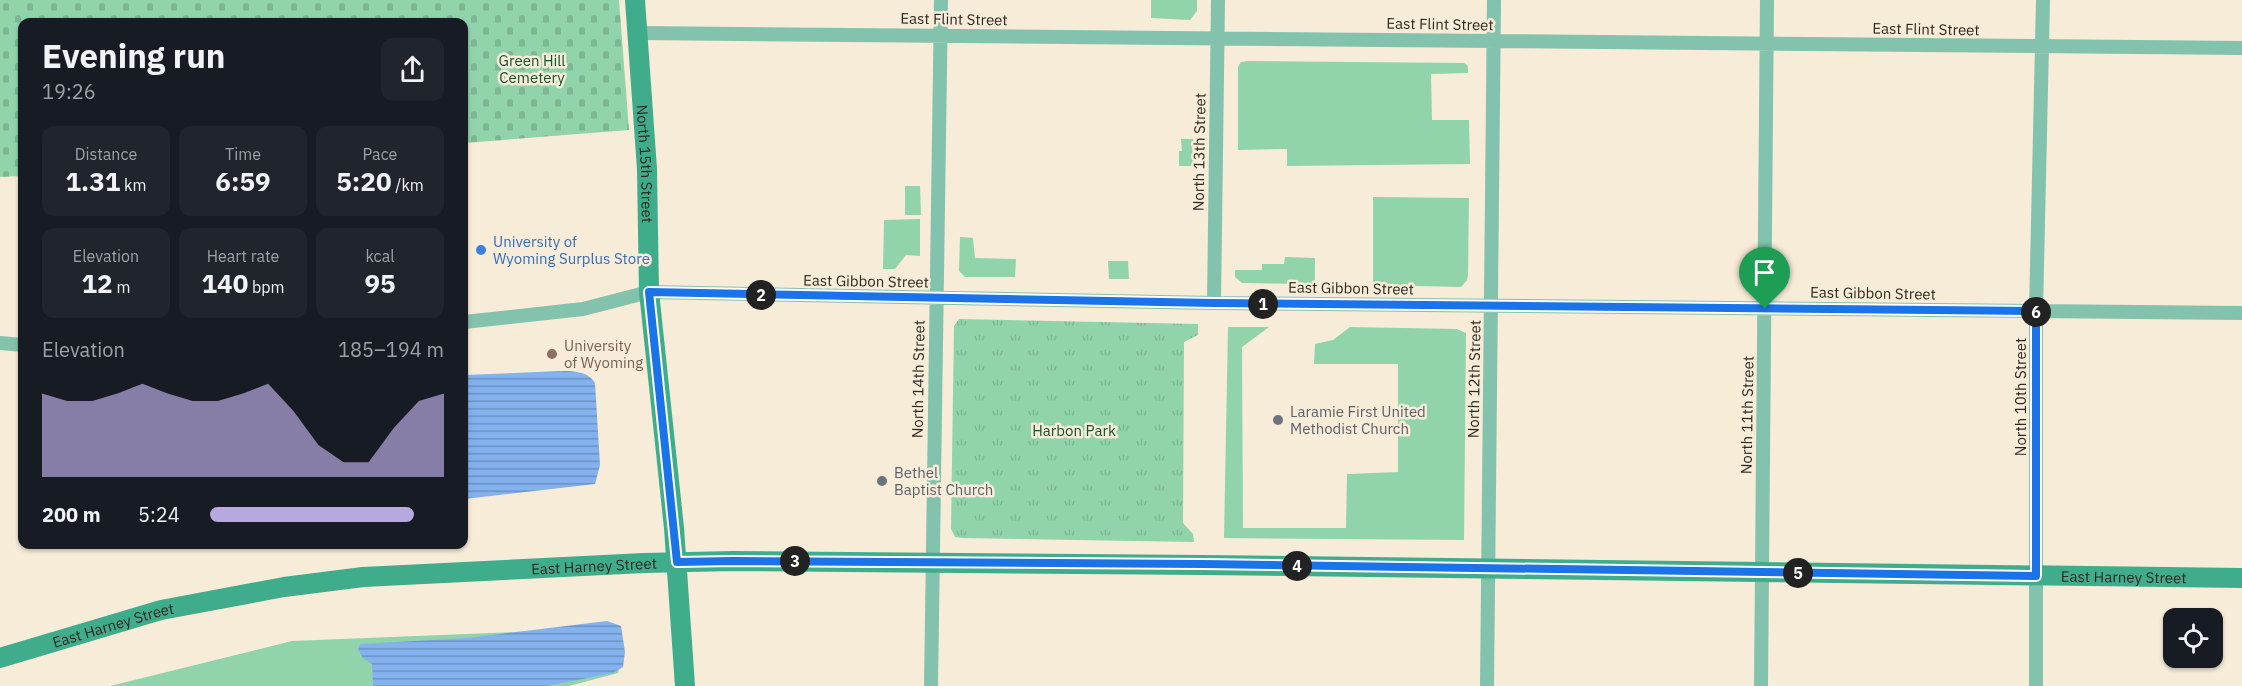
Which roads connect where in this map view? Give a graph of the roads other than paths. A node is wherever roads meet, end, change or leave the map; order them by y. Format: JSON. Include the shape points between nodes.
{"nodes":[{"id":1,"x":635,"y":0,"type":"edge"},
{"id":2,"x":941,"y":0,"type":"edge"},
{"id":3,"x":1218,"y":0,"type":"edge"},
{"id":4,"x":1494,"y":0,"type":"edge"},
{"id":5,"x":1767,"y":0,"type":"edge"},
{"id":6,"x":2043,"y":0,"type":"edge"},
{"id":7,"x":637,"y":33,"type":"junction"},
{"id":8,"x":940,"y":35,"type":"junction"},
{"id":9,"x":1217,"y":38,"type":"junction"},
{"id":10,"x":1494,"y":41,"type":"junction"},
{"id":11,"x":1767,"y":44,"type":"junction"},
{"id":12,"x":2043,"y":46,"type":"junction"},
{"id":13,"x":2242,"y":48,"type":"edge"},
{"id":14,"x":649,"y":292,"type":"junction"},
{"id":15,"x":936,"y":299,"type":"junction"},
{"id":16,"x":1214,"y":303,"type":"junction"},
{"id":17,"x":1491,"y":306,"type":"junction"},
{"id":18,"x":1765,"y":309,"type":"junction"},
{"id":19,"x":2036,"y":311,"type":"junction"},
{"id":20,"x":2242,"y":314,"type":"edge"},
{"id":21,"x":468,"y":322,"type":"edge"},
{"id":22,"x":0,"y":343,"type":"edge"},
{"id":23,"x":18,"y":345,"type":"edge"},
{"id":24,"x":677,"y":562,"type":"junction"},
{"id":25,"x":933,"y":562,"type":"junction"},
{"id":26,"x":1488,"y":569,"type":"junction"},
{"id":27,"x":1762,"y":572,"type":"junction"},
{"id":28,"x":2036,"y":576,"type":"junction"},
{"id":29,"x":2242,"y":578,"type":"edge"},
{"id":30,"x":0,"y":658,"type":"edge"},
{"id":31,"x":685,"y":686,"type":"edge"},
{"id":32,"x":931,"y":686,"type":"edge"},
{"id":33,"x":1487,"y":686,"type":"edge"},
{"id":34,"x":1761,"y":686,"type":"edge"},
{"id":35,"x":2036,"y":686,"type":"edge"}],
"edges":[{"from":1,"to":7,"type":"main road","name":"North 15th Street"},
{"from":2,"to":8,"type":"street","name":"North 14th Street"},
{"from":3,"to":9,"type":"street","name":"North 13th Street"},
{"from":4,"to":10,"type":"street","name":"North 12th Street"},
{"from":5,"to":11,"type":"street","name":"North 11th Street"},
{"from":6,"to":12,"type":"street","name":"North 10th Street"},
{"from":7,"to":8,"type":"street","name":"East Flint Street"},
{"from":7,"to":14,"type":"main road","name":"North 15th Street","via":[[647,169]]},
{"from":8,"to":9,"type":"street","name":"East Flint Street"},
{"from":8,"to":15,"type":"street","name":"North 14th Street"},
{"from":9,"to":10,"type":"street","name":"East Flint Street"},
{"from":9,"to":16,"type":"street","name":"North 13th Street"},
{"from":10,"to":11,"type":"street","name":"East Flint Street"},
{"from":10,"to":17,"type":"street","name":"North 12th Street"},
{"from":11,"to":12,"type":"street","name":"East Flint Street"},
{"from":11,"to":18,"type":"street","name":"North 11th Street"},
{"from":12,"to":13,"type":"street","name":"East Flint Street"},
{"from":12,"to":19,"type":"street","name":"North 10th Street"},
{"from":14,"to":15,"type":"street","name":"East Gibbon Street"},
{"from":14,"to":21,"type":"street","name":"East Gibbon Street","via":[[584,309]]},
{"from":14,"to":24,"type":"main road","name":"North 15th Street"},
{"from":15,"to":16,"type":"street","name":"East Gibbon Street"},
{"from":15,"to":25,"type":"street","name":"North 14th Street"},
{"from":16,"to":17,"type":"street","name":"East Gibbon Street"},
{"from":17,"to":18,"type":"street","name":"East Gibbon Street"},
{"from":17,"to":26,"type":"street","name":"North 12th Street"},
{"from":18,"to":19,"type":"street","name":"East Gibbon Street"},
{"from":18,"to":27,"type":"street","name":"North 11th Street"},
{"from":19,"to":20,"type":"street","name":"East Gibbon Street"},
{"from":19,"to":28,"type":"street","name":"North 10th Street"},
{"from":22,"to":23,"type":"street"},
{"from":24,"to":25,"type":"main road","name":"East Harney Street"},
{"from":24,"to":30,"type":"main road","name":"East Harney Street","via":[[363,577],[284,587],[161,610]]},
{"from":24,"to":31,"type":"main road","name":"North 15th Street"},
{"from":25,"to":26,"type":"main road","name":"East Harney Street"},
{"from":25,"to":32,"type":"street","name":"North 14th Street"},
{"from":26,"to":27,"type":"main road","name":"East Harney Street"},
{"from":26,"to":33,"type":"street","name":"North 12th Street"},
{"from":27,"to":28,"type":"main road","name":"East Harney Street"},
{"from":27,"to":34,"type":"street","name":"North 11th Street"},
{"from":28,"to":29,"type":"main road","name":"East Harney Street"},
{"from":28,"to":35,"type":"street","name":"North 10th Street"}]}
